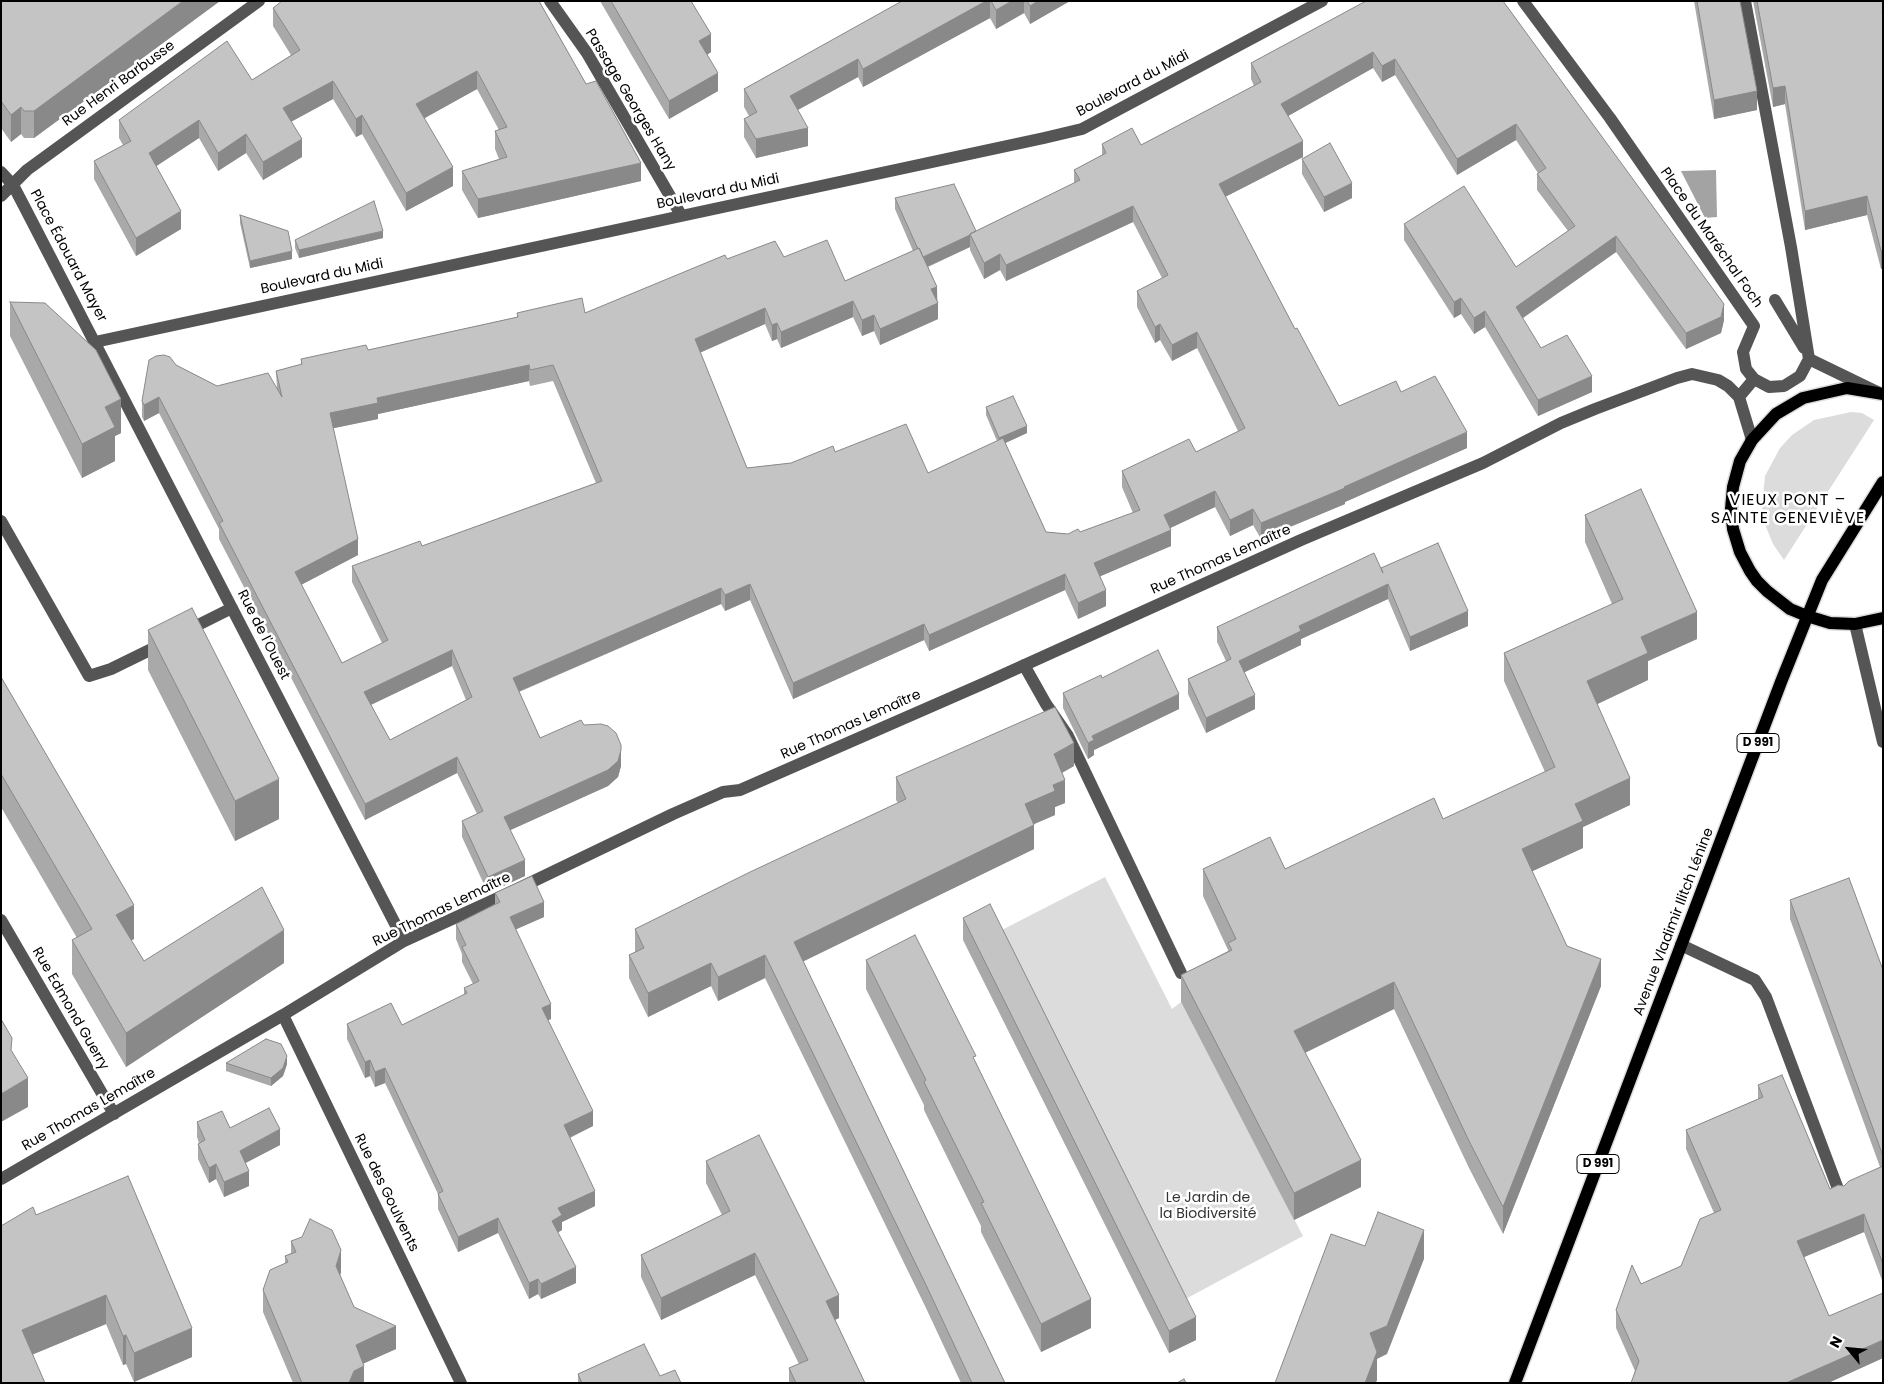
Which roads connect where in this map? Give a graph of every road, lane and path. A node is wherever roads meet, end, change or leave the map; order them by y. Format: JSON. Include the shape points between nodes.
{"nodes":[{"id":1,"x":259,"y":1,"type":"edge"},
{"id":2,"x":550,"y":1,"type":"edge"},
{"id":3,"x":1322,"y":1,"type":"edge"},
{"id":4,"x":1523,"y":1,"type":"edge"},
{"id":5,"x":1746,"y":1,"type":"edge"},
{"id":6,"x":1,"y":172,"type":"edge"},
{"id":7,"x":13,"y":185,"type":"junction"},
{"id":8,"x":1,"y":196,"type":"edge"},
{"id":9,"x":681,"y":215,"type":"junction"},
{"id":10,"x":1775,"y":300,"type":"dead end"},
{"id":11,"x":95,"y":342,"type":"junction"},
{"id":12,"x":1808,"y":355,"type":"junction"},
{"id":13,"x":1754,"y":379,"type":"junction"},
{"id":14,"x":1880,"y":393,"type":"edge"},
{"id":15,"x":1739,"y":397,"type":"junction"},
{"id":16,"x":1752,"y":440,"type":"junction"},
{"id":17,"x":1883,"y":482,"type":"edge"},
{"id":18,"x":1,"y":522,"type":"edge"},
{"id":19,"x":232,"y":608,"type":"junction"},
{"id":20,"x":1807,"y":616,"type":"junction"},
{"id":21,"x":1883,"y":618,"type":"edge"},
{"id":22,"x":1855,"y":624,"type":"junction"},
{"id":23,"x":1024,"y":665,"type":"junction"},
{"id":24,"x":1883,"y":742,"type":"edge"},
{"id":25,"x":1,"y":920,"type":"edge"},
{"id":26,"x":404,"y":942,"type":"junction"},
{"id":27,"x":1681,"y":945,"type":"junction"},
{"id":28,"x":1181,"y":973,"type":"edge"},
{"id":29,"x":284,"y":1015,"type":"junction"},
{"id":30,"x":114,"y":1114,"type":"junction"},
{"id":31,"x":1,"y":1179,"type":"edge"},
{"id":32,"x":1841,"y":1197,"type":"edge"},
{"id":33,"x":462,"y":1383,"type":"edge"},
{"id":34,"x":1515,"y":1383,"type":"edge"}],
"edges":[{"from":1,"to":7,"type":"street","name":"Rue Henri Barbusse","via":[[26,170]]},
{"from":2,"to":9,"type":"street","name":"Passage Georges Hany","via":[[587,53]]},
{"from":3,"to":9,"type":"street","name":"Boulevard du Midi","via":[[1082,129]]},
{"from":4,"to":13,"type":"street","name":"Place du Maréchal Foch","via":[[1615,126],[1754,326],[1742,352],[1746,369]]},
{"from":5,"to":12,"type":"street","via":[[1792,247]]},
{"from":6,"to":7,"type":"street","name":"Place Édouard Mayer"},
{"from":7,"to":8,"type":"street","name":"Rue Henri Barbusse"},
{"from":7,"to":11,"type":"street","name":"Place Édouard Mayer"},
{"from":9,"to":11,"type":"street","name":"Boulevard du Midi"},
{"from":10,"to":12,"type":"street"},
{"from":11,"to":19,"type":"street","name":"Rue de l'Ouest"},
{"from":12,"to":13,"type":"street","via":[[1800,376],[1784,386],[1769,387]]},
{"from":12,"to":14,"type":"street"},
{"from":13,"to":15,"type":"street"},
{"from":14,"to":16,"type":"main road","via":[[1848,388],[1803,398],[1776,414]]},
{"from":15,"to":16,"type":"street"},
{"from":15,"to":23,"type":"street","name":"Rue Thomas Lemaître","via":[[1718,380],[1692,374],[1604,405],[1561,423],[1484,463],[1301,540]]},
{"from":16,"to":20,"type":"main road","via":[[1740,461],[1733,487],[1733,529],[1740,552],[1757,581],[1790,609]]},
{"from":17,"to":20,"type":"main road","name":"Avenue Vladimir Ilitch Lénine","number":"D 991","via":[[1822,580]]},
{"from":18,"to":19,"type":"street","via":[[89,676],[112,669]]},
{"from":19,"to":26,"type":"street","name":"Rue de l'Ouest"},
{"from":20,"to":22,"type":"main road","via":[[1830,623]]},
{"from":20,"to":27,"type":"main road","name":"Avenue Vladimir Ilitch Lénine","number":"D 991"},
{"from":21,"to":22,"type":"main road"},
{"from":22,"to":24,"type":"street"},
{"from":23,"to":26,"type":"street","name":"Rue Thomas Lemaître","via":[[740,790],[723,792],[673,814]]},
{"from":23,"to":28,"type":"street","via":[[1068,736]]},
{"from":25,"to":30,"type":"street","name":"Rue Edmond Guerry"},
{"from":26,"to":29,"type":"street","name":"Rue Thomas Lemaître"},
{"from":27,"to":32,"type":"street","via":[[1754,980],[1766,998]]},
{"from":27,"to":34,"type":"main road","name":"Avenue Vladimir Ilitch Lénine","number":"D 991"},
{"from":29,"to":30,"type":"street","name":"Rue Thomas Lemaître"},
{"from":29,"to":33,"type":"street","name":"Rue des Goulvents"},
{"from":30,"to":31,"type":"street","name":"Rue Thomas Lemaître"}]}
